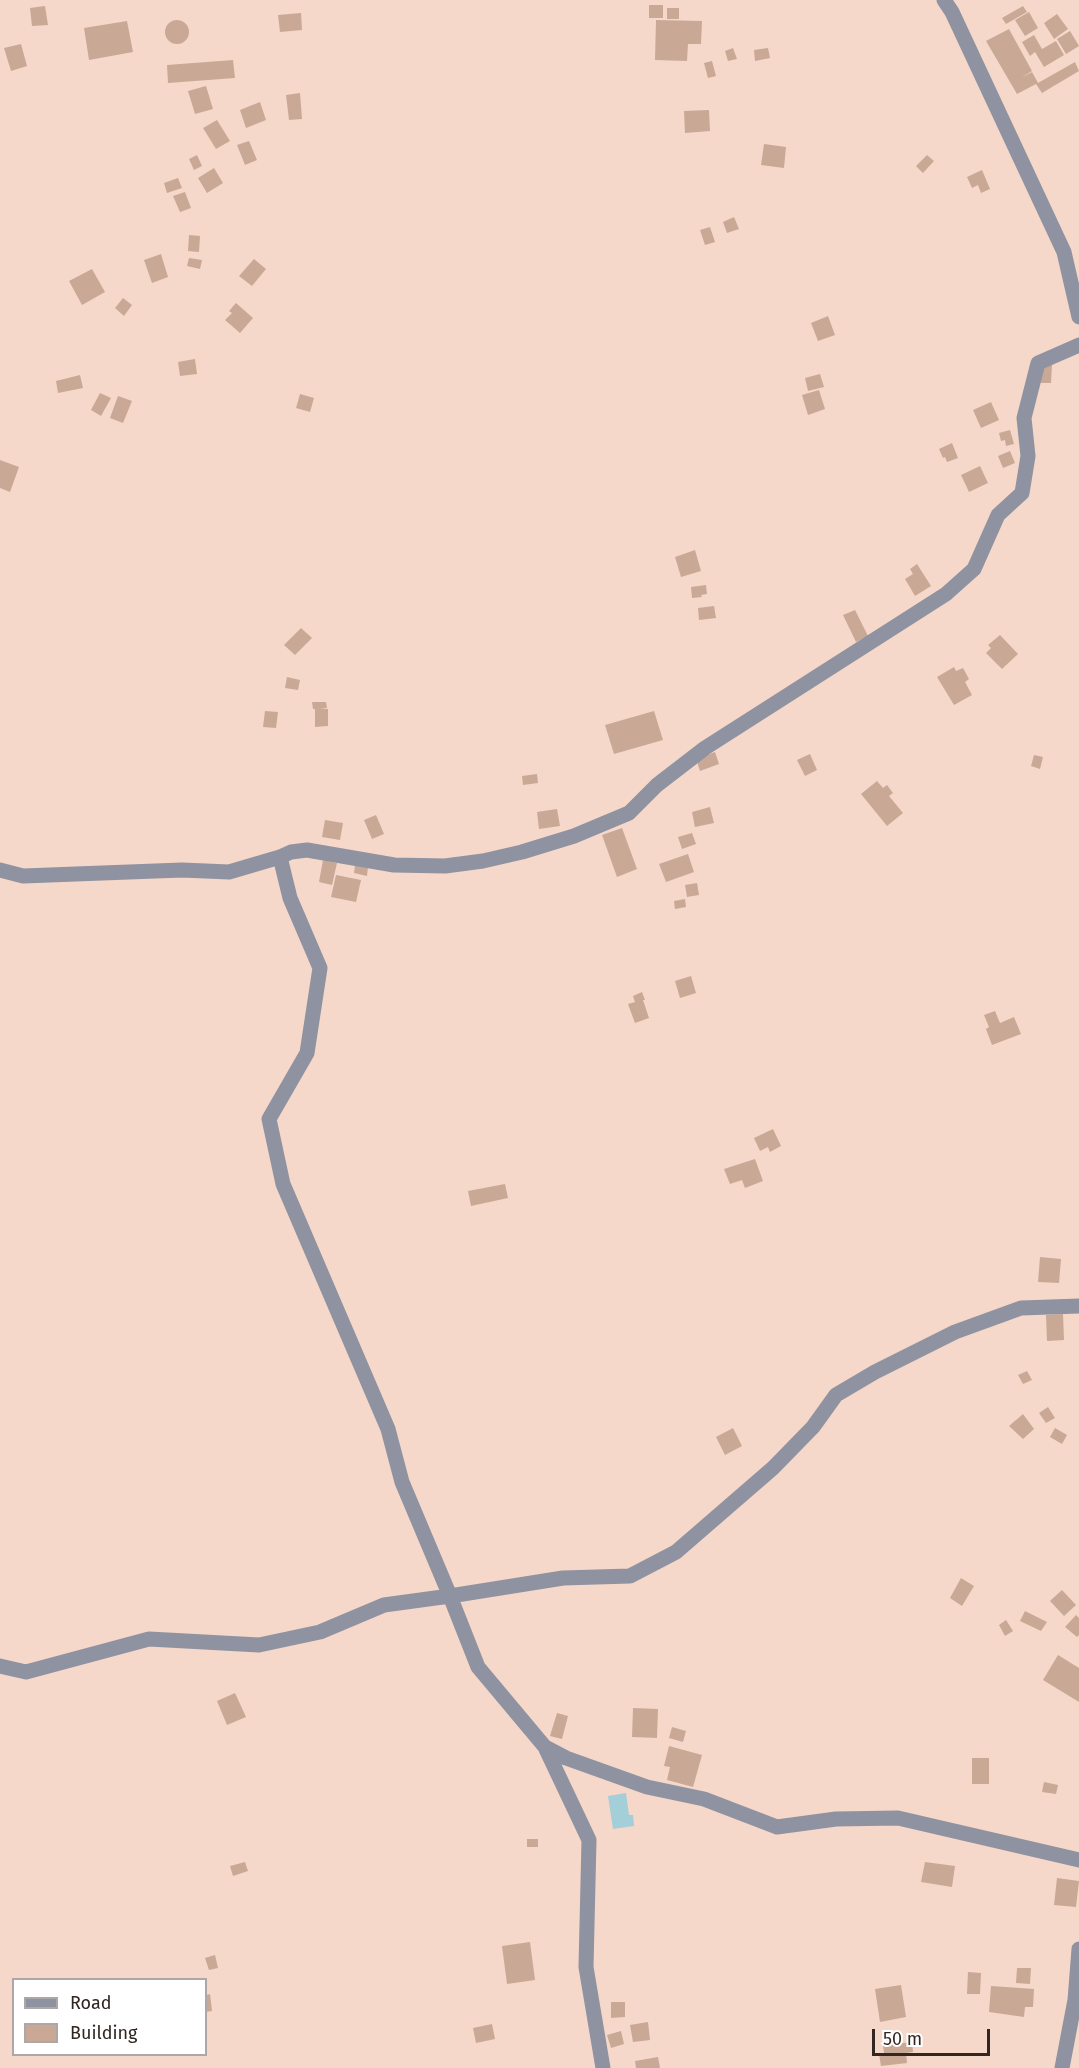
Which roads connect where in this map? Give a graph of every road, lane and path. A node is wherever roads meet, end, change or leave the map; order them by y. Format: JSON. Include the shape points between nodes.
{"nodes":[{"id":1,"x":944,"y":0,"type":"edge"},
{"id":2,"x":1079,"y":317,"type":"edge"},
{"id":3,"x":1079,"y":345,"type":"edge"},
{"id":4,"x":280,"y":857,"type":"junction"},
{"id":5,"x":0,"y":870,"type":"edge"},
{"id":6,"x":1079,"y":1306,"type":"edge"},
{"id":7,"x":450,"y":1596,"type":"junction"},
{"id":8,"x":0,"y":1666,"type":"edge"},
{"id":9,"x":545,"y":1747,"type":"junction"},
{"id":10,"x":1079,"y":1860,"type":"edge"},
{"id":11,"x":1079,"y":1949,"type":"edge"},
{"id":12,"x":603,"y":2068,"type":"edge"},
{"id":13,"x":1062,"y":2068,"type":"edge"}],
"edges":[{"from":1,"to":2,"type":"street","via":[[1064,252]]},
{"from":3,"to":4,"type":"street","via":[[1038,363],[1024,418],[1028,456],[1022,493],[998,515],[974,568],[946,594],[705,748],[657,785],[629,813],[522,852],[446,866],[394,865],[307,850]]},
{"from":4,"to":5,"type":"street","via":[[229,872],[23,876]]},
{"from":4,"to":7,"type":"street","via":[[290,898],[320,968],[307,1053],[269,1119],[283,1184],[388,1429],[402,1482]]},
{"from":6,"to":7,"type":"street","via":[[1021,1308],[955,1332],[836,1395],[813,1427],[773,1468],[676,1552],[630,1576],[563,1578]]},
{"from":7,"to":8,"type":"street","via":[[384,1605],[320,1632],[259,1645],[149,1639],[26,1672]]},
{"from":7,"to":9,"type":"street","via":[[478,1667]]},
{"from":9,"to":10,"type":"street","via":[[647,1787],[704,1799],[777,1827],[836,1819],[898,1818]]},
{"from":9,"to":12,"type":"street","via":[[589,1840],[586,1967]]},
{"from":11,"to":13,"type":"street","via":[[1075,2000]]}]}
